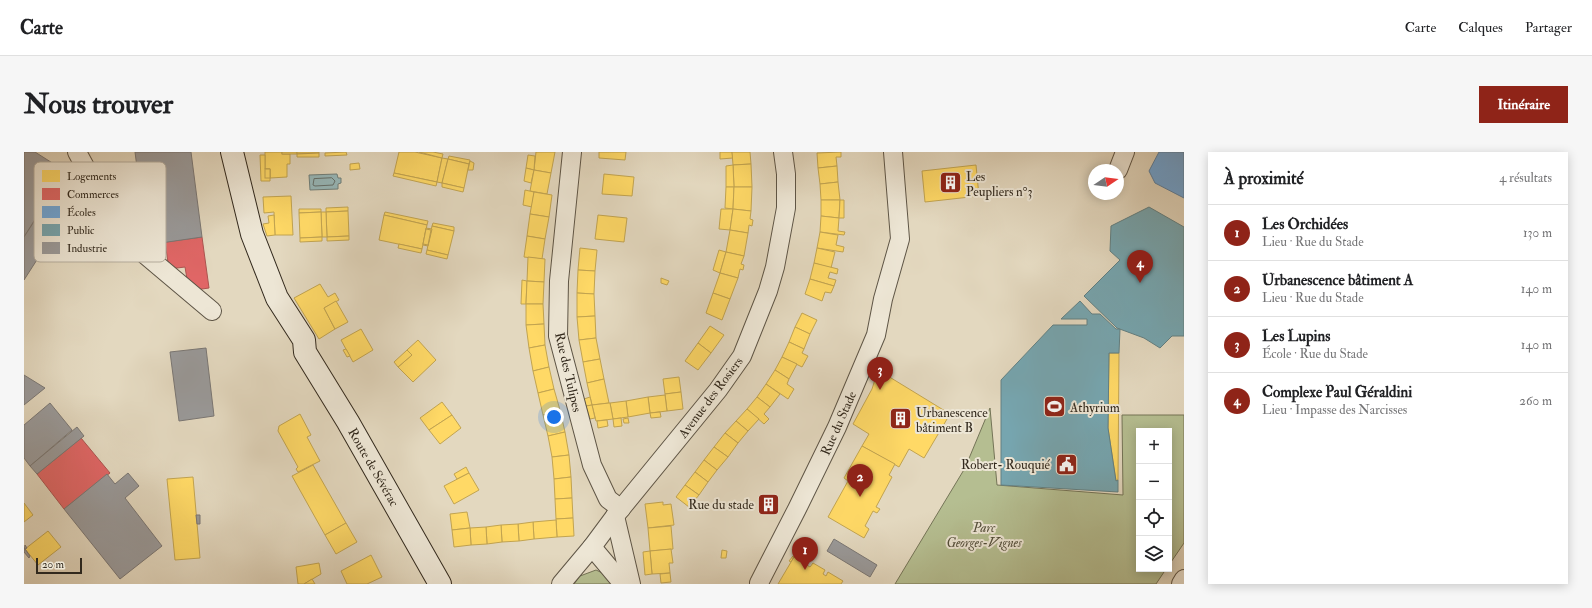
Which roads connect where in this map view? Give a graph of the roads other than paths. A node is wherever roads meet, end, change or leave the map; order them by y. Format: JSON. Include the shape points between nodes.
{"nodes":[{"id":1,"x":77,"y":152,"type":"edge"},
{"id":2,"x":232,"y":152,"type":"edge"},
{"id":3,"x":572,"y":152,"type":"edge"},
{"id":4,"x":783,"y":152,"type":"edge"},
{"id":5,"x":893,"y":152,"type":"edge"},
{"id":6,"x":1125,"y":152,"type":"edge"},
{"id":7,"x":82,"y":162,"type":"edge"},
{"id":8,"x":1120,"y":164,"type":"edge"},
{"id":9,"x":154,"y":262,"type":"edge"},
{"id":10,"x":212,"y":311,"type":"dead end"},
{"id":11,"x":618,"y":513,"type":"junction"},
{"id":12,"x":592,"y":547,"type":"junction"},
{"id":13,"x":1184,"y":579,"type":"edge"},
{"id":14,"x":440,"y":584,"type":"edge"},
{"id":15,"x":561,"y":584,"type":"edge"},
{"id":16,"x":624,"y":584,"type":"edge"},
{"id":17,"x":631,"y":584,"type":"edge"},
{"id":18,"x":756,"y":584,"type":"edge"},
{"id":19,"x":1181,"y":584,"type":"edge"}],
"edges":[{"from":1,"to":7,"type":"street"},
{"from":2,"to":14,"type":"main road","name":"Route de Sévérac","via":[[252,234],[277,298],[278,313],[289,336],[296,348],[305,352],[348,422]]},
{"from":3,"to":11,"type":"street","name":"Rue des Tulipes","via":[[559,281],[558,336],[592,465],[608,499]]},
{"from":4,"to":11,"type":"street","name":"Avenue des Rosiers","via":[[786,208],[776,260],[768,291],[742,356],[718,390]]},
{"from":5,"to":18,"type":"street","name":"Rue du Stade","via":[[900,239],[876,335],[837,427],[797,509]]},
{"from":6,"to":8,"type":"street"},
{"from":9,"to":10,"type":"street"},
{"from":11,"to":12,"type":"street","name":"Avenue des Rosiers"},
{"from":11,"to":17,"type":"street"},
{"from":12,"to":15,"type":"street","name":"Avenue des Rosiers"},
{"from":12,"to":16,"type":"street"},
{"from":13,"to":19,"type":"street"}]}
